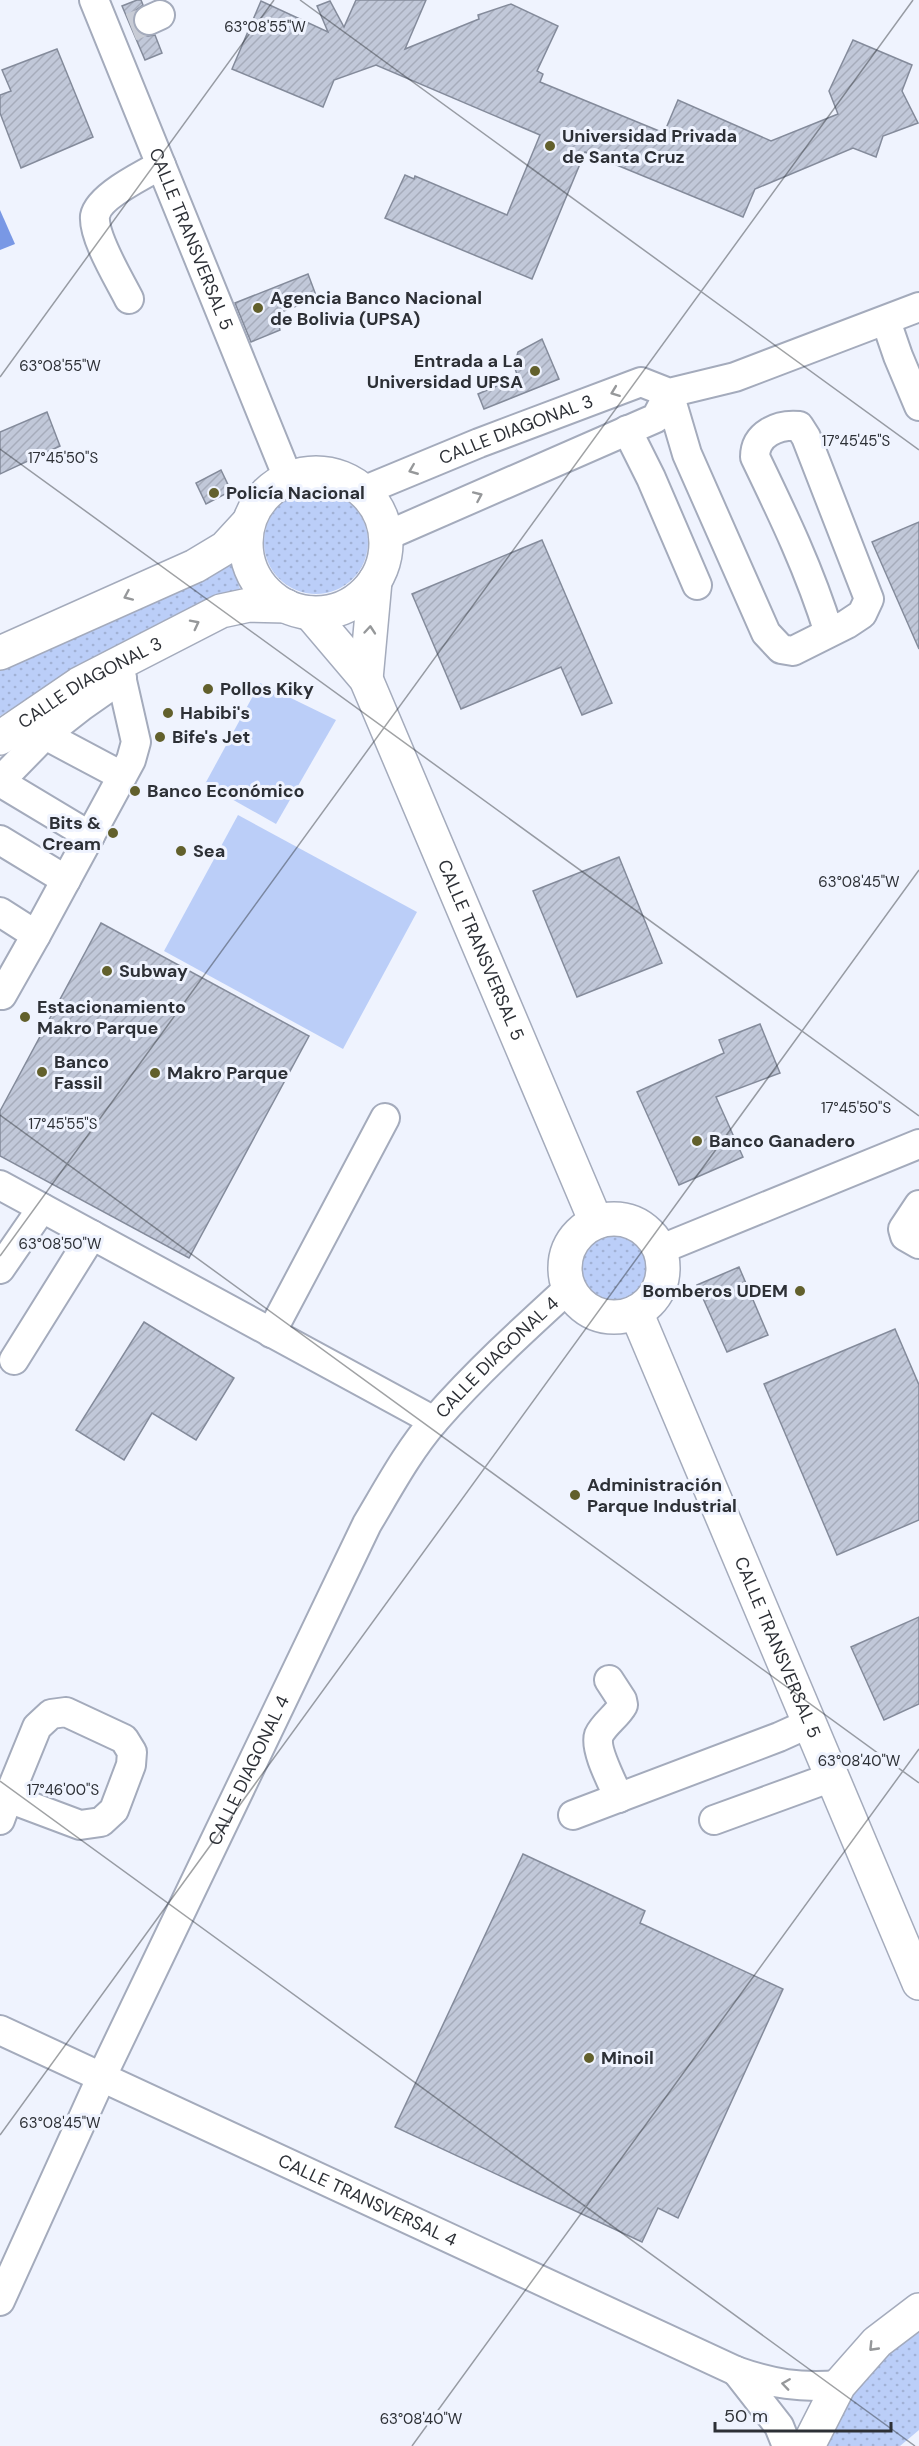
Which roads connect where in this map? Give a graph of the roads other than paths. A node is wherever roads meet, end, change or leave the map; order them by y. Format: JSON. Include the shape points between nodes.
{"nodes":[{"id":1,"x":94,"y":0,"type":"edge"},
{"id":2,"x":160,"y":165,"type":"junction"},
{"id":3,"x":129,"y":298,"type":"dead end"},
{"id":4,"x":919,"y":307,"type":"edge"},
{"id":5,"x":886,"y":321,"type":"junction"},
{"id":6,"x":669,"y":393,"type":"junction"},
{"id":7,"x":919,"y":406,"type":"edge"},
{"id":8,"x":555,"y":415,"type":"junction"},
{"id":9,"x":627,"y":430,"type":"junction"},
{"id":10,"x":571,"y":454,"type":"junction"},
{"id":11,"x":288,"y":478,"type":"junction"},
{"id":12,"x":363,"y":491,"type":"junction"},
{"id":13,"x":248,"y":523,"type":"junction"},
{"id":14,"x":386,"y":536,"type":"junction"},
{"id":15,"x":375,"y":581,"type":"junction"},
{"id":16,"x":696,"y":585,"type":"dead end"},
{"id":17,"x":298,"y":610,"type":"junction"},
{"id":18,"x":829,"y":633,"type":"junction"},
{"id":19,"x":0,"y":653,"type":"edge"},
{"id":20,"x":120,"y":670,"type":"junction"},
{"id":21,"x":366,"y":678,"type":"junction"},
{"id":22,"x":45,"y":735,"type":"junction"},
{"id":23,"x":0,"y":738,"type":"edge"},
{"id":24,"x":122,"y":776,"type":"junction"},
{"id":25,"x":0,"y":782,"type":"edge"},
{"id":26,"x":90,"y":836,"type":"junction"},
{"id":27,"x":0,"y":840,"type":"edge"},
{"id":28,"x":66,"y":880,"type":"junction"},
{"id":29,"x":0,"y":912,"type":"edge"},
{"id":30,"x":36,"y":935,"type":"junction"},
{"id":31,"x":0,"y":995,"type":"edge"},
{"id":32,"x":385,"y":1118,"type":"dead end"},
{"id":33,"x":919,"y":1144,"type":"edge"},
{"id":34,"x":0,"y":1185,"type":"edge"},
{"id":35,"x":919,"y":1205,"type":"edge"},
{"id":36,"x":42,"y":1208,"type":"junction"},
{"id":37,"x":596,"y":1222,"type":"junction"},
{"id":38,"x":92,"y":1235,"type":"junction"},
{"id":39,"x":919,"y":1244,"type":"edge"},
{"id":40,"x":659,"y":1250,"type":"junction"},
{"id":41,"x":0,"y":1269,"type":"edge"},
{"id":42,"x":569,"y":1288,"type":"junction"},
{"id":43,"x":636,"y":1312,"type":"junction"},
{"id":44,"x":271,"y":1333,"type":"junction"},
{"id":45,"x":14,"y":1360,"type":"dead end"},
{"id":46,"x":434,"y":1421,"type":"junction"},
{"id":47,"x":609,"y":1680,"type":"dead end"},
{"id":48,"x":810,"y":1723,"type":"junction"},
{"id":49,"x":832,"y":1777,"type":"junction"},
{"id":50,"x":619,"y":1798,"type":"junction"},
{"id":51,"x":4,"y":1809,"type":"edge"},
{"id":52,"x":573,"y":1815,"type":"dead end"},
{"id":53,"x":714,"y":1820,"type":"dead end"},
{"id":54,"x":919,"y":1983,"type":"edge"},
{"id":55,"x":0,"y":2030,"type":"edge"},
{"id":56,"x":102,"y":2076,"type":"junction"},
{"id":57,"x":0,"y":2301,"type":"edge"},
{"id":58,"x":919,"y":2310,"type":"edge"},
{"id":59,"x":735,"y":2371,"type":"junction"},
{"id":60,"x":839,"y":2385,"type":"junction"},
{"id":61,"x":787,"y":2446,"type":"edge"},
{"id":62,"x":808,"y":2446,"type":"edge"}],
"edges":[{"from":1,"to":2,"type":"street","name":"CALLE TRANSVERSAL 5","via":[[137,24]]},
{"from":2,"to":3,"type":"street","via":[[104,201],[95,215],[98,235]]},
{"from":2,"to":11,"type":"street","name":"CALLE TRANSVERSAL 5"},
{"from":4,"to":5,"type":"street"},
{"from":5,"to":6,"type":"street","via":[[735,378]]},
{"from":5,"to":7,"type":"street"},
{"from":6,"to":8,"type":"street","name":"CALLE DIAGONAL 3","one_way":true,"via":[[641,382]]},
{"from":6,"to":9,"type":"street","via":[[656,418]]},
{"from":6,"to":18,"type":"street","via":[[687,453],[766,633],[781,649],[793,651]]},
{"from":8,"to":10,"type":"street"},
{"from":8,"to":12,"type":"street","name":"CALLE DIAGONAL 3","one_way":true},
{"from":9,"to":10,"type":"street"},
{"from":9,"to":16,"type":"street"},
{"from":14,"to":10,"type":"street","one_way":true},
{"from":11,"to":12,"type":"main road","via":[[327,473]]},
{"from":11,"to":13,"type":"main road","via":[[258,501]]},
{"from":12,"to":14,"type":"main road","via":[[379,511]]},
{"from":13,"to":17,"type":"main road","via":[[245,548],[252,572],[266,592]]},
{"from":13,"to":19,"type":"main road","one_way":true,"via":[[225,548],[195,566]]},
{"from":14,"to":15,"type":"main road","via":[[384,559]]},
{"from":15,"to":17,"type":"main road","via":[[347,606],[323,613]]},
{"from":21,"to":15,"type":"main road","name":"CALLE TRANSVERSAL 5","one_way":true},
{"from":20,"to":17,"type":"main road","name":"CALLE DIAGONAL 3","one_way":true,"via":[[221,611],[249,604]]},
{"from":17,"to":21,"type":"main road","name":"CALLE TRANSVERSAL 5"},
{"from":18,"to":18,"type":"street","via":[[862,614],[869,599],[806,437],[799,426],[786,425],[762,437],[755,447],[755,457],[790,529]]},
{"from":20,"to":22,"type":"street"},
{"from":20,"to":23,"type":"main road","name":"CALLE DIAGONAL 3","via":[[79,684]]},
{"from":20,"to":24,"type":"street","via":[[136,742]]},
{"from":21,"to":37,"type":"main road","name":"CALLE TRANSVERSAL 5"},
{"from":22,"to":24,"type":"street"},
{"from":22,"to":25,"type":"street"},
{"from":24,"to":26,"type":"street"},
{"from":25,"to":26,"type":"street"},
{"from":26,"to":28,"type":"street"},
{"from":27,"to":28,"type":"street"},
{"from":28,"to":30,"type":"street"},
{"from":29,"to":30,"type":"street"},
{"from":30,"to":31,"type":"street"},
{"from":32,"to":44,"type":"street"},
{"from":33,"to":40,"type":"street"},
{"from":34,"to":36,"type":"street"},
{"from":35,"to":39,"type":"street","via":[[903,1229],[910,1240]]},
{"from":36,"to":38,"type":"street"},
{"from":36,"to":41,"type":"street"},
{"from":37,"to":40,"type":"main road","via":[[611,1219],[640,1227]]},
{"from":37,"to":42,"type":"main road","via":[[582,1230],[568,1250],[565,1272]]},
{"from":38,"to":44,"type":"street"},
{"from":38,"to":45,"type":"street"},
{"from":40,"to":43,"type":"main road","via":[[663,1264],[659,1285],[648,1303]]},
{"from":42,"to":43,"type":"main road","via":[[577,1301],[598,1314],[621,1317]]},
{"from":42,"to":46,"type":"street","name":"CALLE DIAGONAL 4"},
{"from":43,"to":48,"type":"main road","name":"CALLE TRANSVERSAL 5"},
{"from":44,"to":46,"type":"street"},
{"from":46,"to":56,"type":"street","name":"CALLE DIAGONAL 4","via":[[367,1524]]},
{"from":47,"to":50,"type":"street","via":[[623,1705],[603,1729],[598,1746]]},
{"from":48,"to":49,"type":"main road","name":"CALLE TRANSVERSAL 5"},
{"from":48,"to":50,"type":"street"},
{"from":49,"to":53,"type":"street"},
{"from":49,"to":54,"type":"main road","name":"CALLE TRANSVERSAL 5"},
{"from":50,"to":52,"type":"street"},
{"from":51,"to":51,"type":"street","via":[[37,1727],[51,1714],[66,1712],[124,1739],[132,1752],[114,1810],[101,1822],[80,1825]]},
{"from":55,"to":56,"type":"street","name":"CALLE TRANSVERSAL 4"},
{"from":56,"to":57,"type":"street","name":"CALLE DIAGONAL 4"},
{"from":56,"to":59,"type":"street","name":"CALLE TRANSVERSAL 4"},
{"from":58,"to":60,"type":"main road","one_way":true,"via":[[877,2342]]},
{"from":60,"to":59,"type":"street","name":"CALLE TRANSVERSAL 4","one_way":true,"via":[[807,2387],[766,2381]]},
{"from":59,"to":61,"type":"street","name":"CALLE TRANSVERSAL 4","via":[[778,2426]]},
{"from":60,"to":62,"type":"main road"}]}
